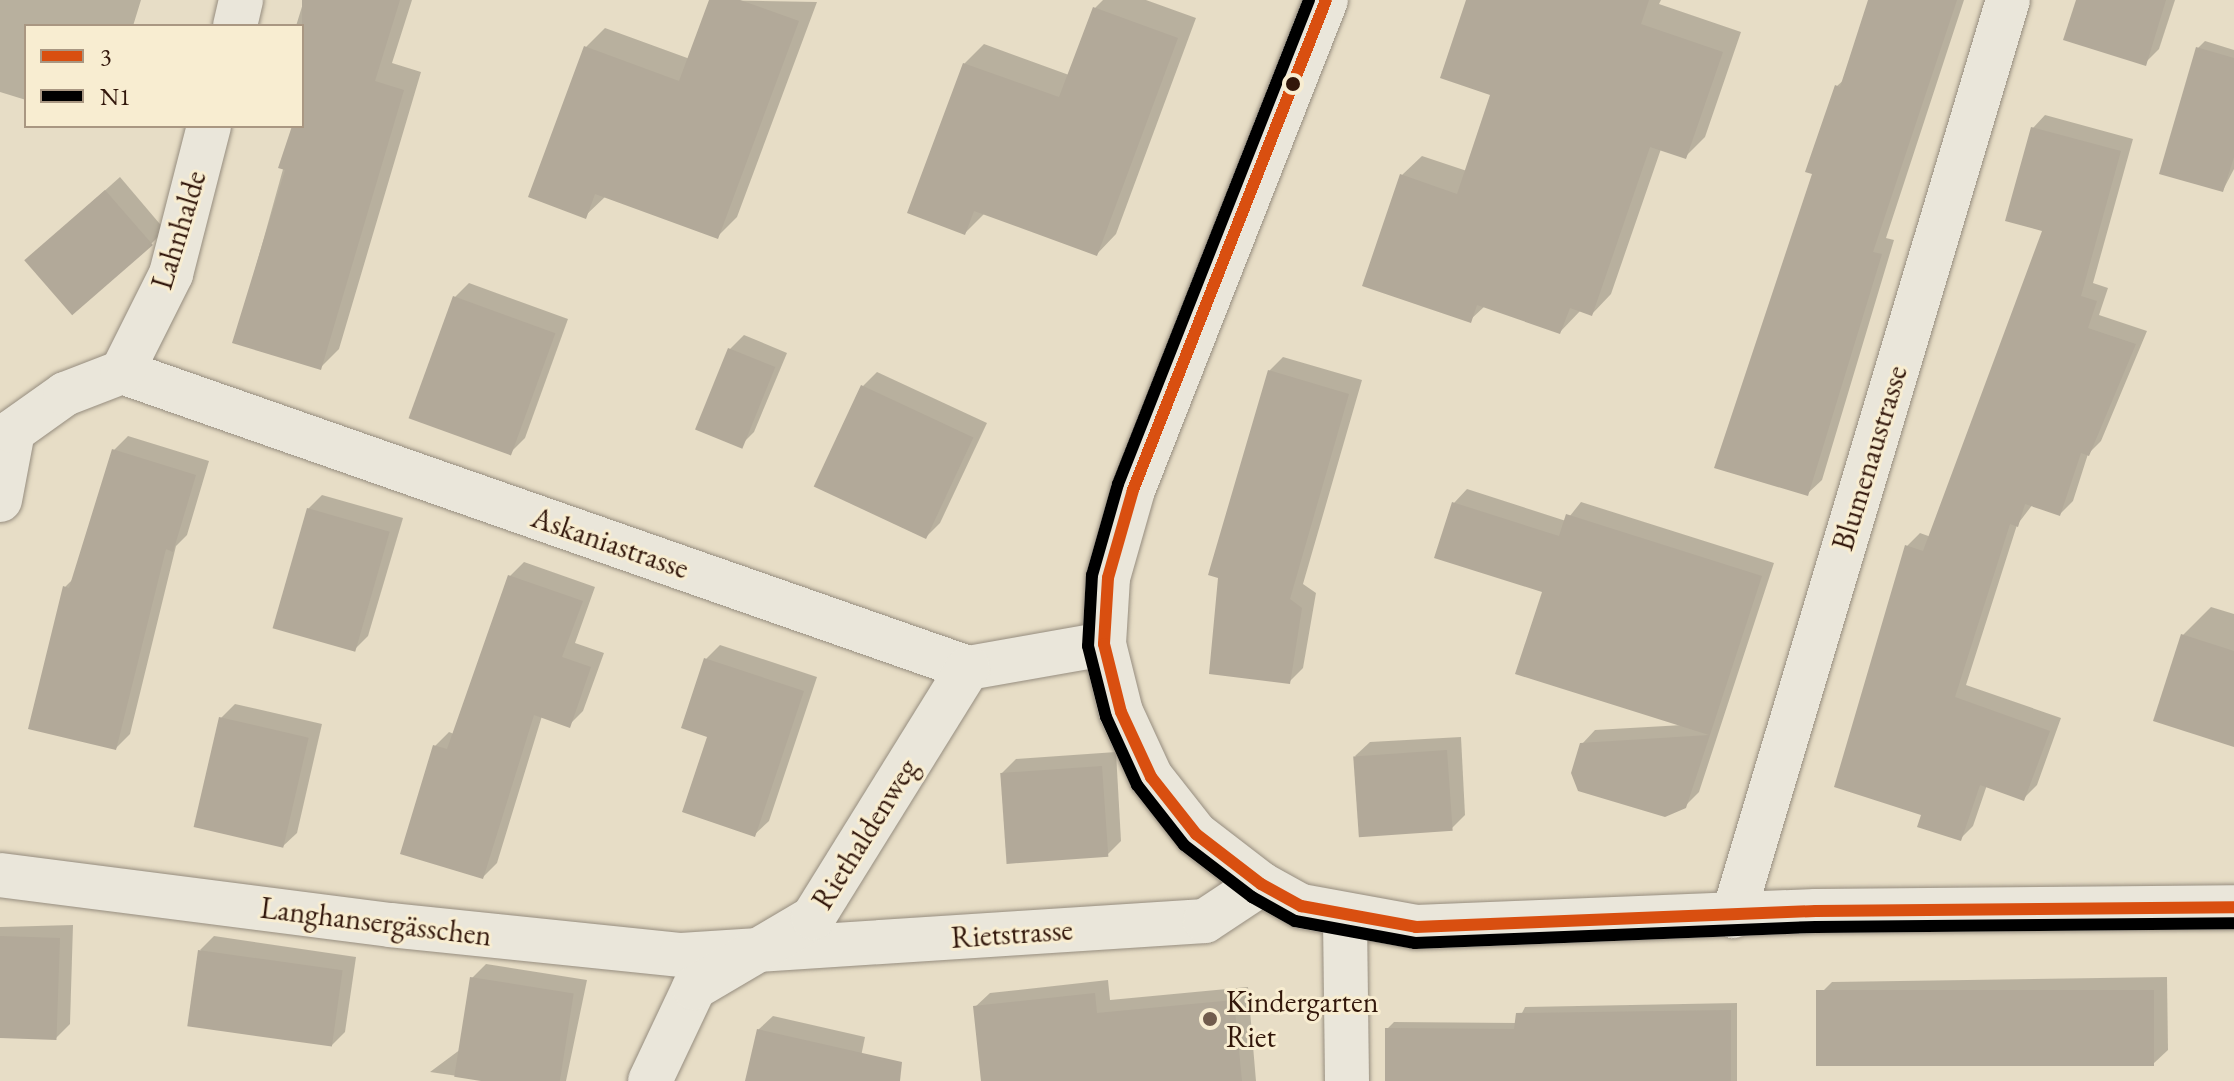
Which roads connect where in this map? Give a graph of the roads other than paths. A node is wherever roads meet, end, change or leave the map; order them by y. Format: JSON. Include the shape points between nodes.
{"nodes":[{"id":1,"x":241,"y":0,"type":"edge"},
{"id":2,"x":1326,"y":0,"type":"edge"},
{"id":3,"x":2008,"y":0,"type":"edge"},
{"id":4,"x":235,"y":24,"type":"edge"},
{"id":5,"x":208,"y":128,"type":"edge"},
{"id":6,"x":122,"y":372,"type":"junction"},
{"id":7,"x":0,"y":500,"type":"edge"},
{"id":8,"x":1104,"y":644,"type":"junction"},
{"id":9,"x":968,"y":668,"type":"junction"},
{"id":10,"x":0,"y":875,"type":"edge"},
{"id":11,"x":1261,"y":884,"type":"junction"},
{"id":12,"x":2234,"y":907,"type":"edge"},
{"id":13,"x":1733,"y":916,"type":"junction"},
{"id":14,"x":1345,"y":918,"type":"junction"},
{"id":15,"x":753,"y":952,"type":"junction"},
{"id":16,"x":650,"y":1081,"type":"edge"},
{"id":17,"x":1347,"y":1081,"type":"edge"}],
"edges":[{"from":1,"to":4,"type":"street"},
{"from":2,"to":8,"type":"street","via":[[1133,490],[1108,578]]},
{"from":3,"to":13,"type":"street","name":"Blumenaustrasse"},
{"from":5,"to":6,"type":"street","name":"Lahnhalde","via":[[171,274]]},
{"from":6,"to":7,"type":"street","via":[[65,394],[13,431]]},
{"from":6,"to":9,"type":"street","name":"Askaniastrasse"},
{"from":8,"to":9,"type":"street","name":"Askaniastrasse"},
{"from":8,"to":11,"type":"street","via":[[1121,712],[1151,777],[1196,834]]},
{"from":9,"to":15,"type":"street","name":"Riethaldenweg","via":[[813,918]]},
{"from":10,"to":15,"type":"street","name":"Langhansergässchen","via":[[390,925],[681,955]]},
{"from":11,"to":14,"type":"street","via":[[1301,906]]},
{"from":11,"to":15,"type":"street","name":"Rietstrasse","via":[[1205,921]]},
{"from":12,"to":13,"type":"street"},
{"from":13,"to":14,"type":"street","via":[[1489,927],[1416,927]]},
{"from":14,"to":17,"type":"street"},
{"from":15,"to":16,"type":"street","name":"Riethaldenweg","via":[[694,988]]}]}
